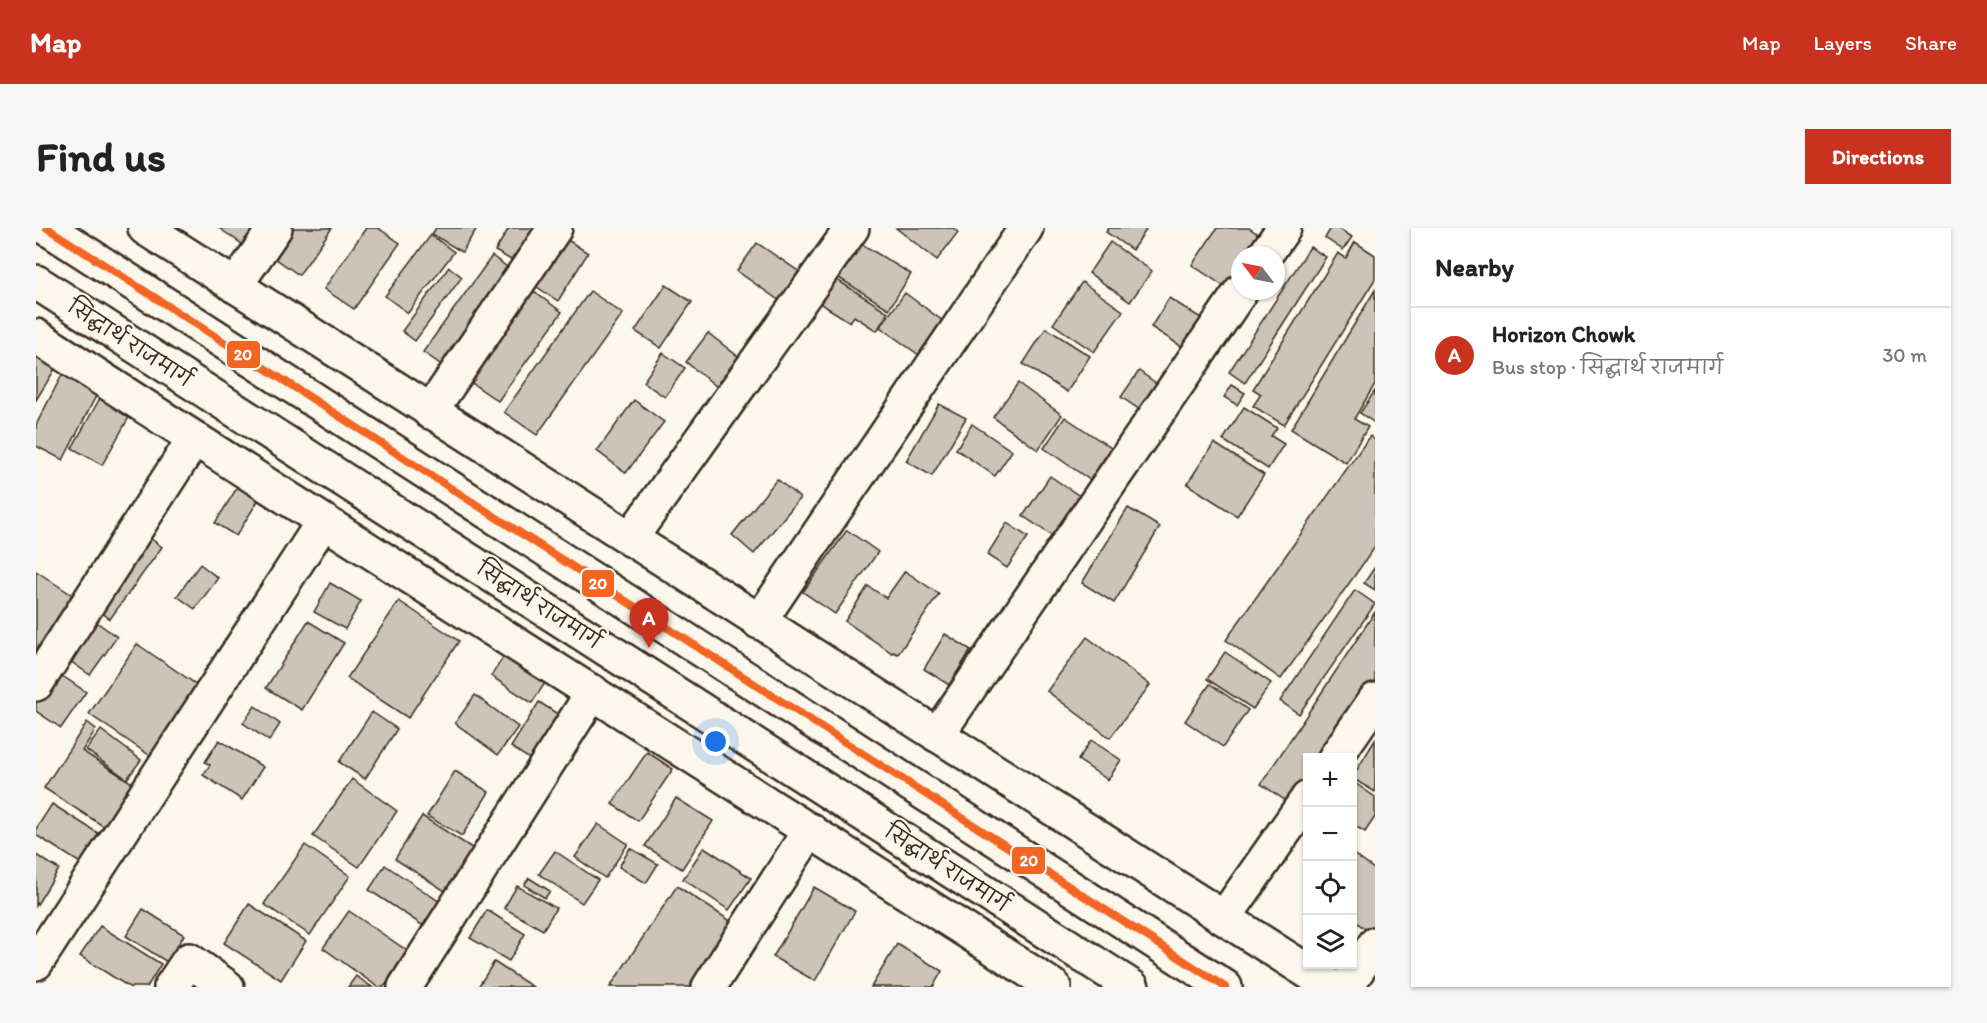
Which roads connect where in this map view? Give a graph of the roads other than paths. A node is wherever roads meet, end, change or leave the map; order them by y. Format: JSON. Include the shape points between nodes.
{"nodes":[{"id":1,"x":47,"y":228,"type":"edge"},
{"id":2,"x":275,"y":228,"type":"edge"},
{"id":3,"x":555,"y":228,"type":"edge"},
{"id":4,"x":852,"y":228,"type":"edge"},
{"id":5,"x":1026,"y":228,"type":"edge"},
{"id":6,"x":1284,"y":228,"type":"edge"},
{"id":7,"x":161,"y":232,"type":"edge"},
{"id":8,"x":1271,"y":246,"type":"edge"},
{"id":9,"x":36,"y":282,"type":"edge"},
{"id":10,"x":236,"y":286,"type":"junction"},
{"id":11,"x":1234,"y":300,"type":"edge"},
{"id":12,"x":36,"y":336,"type":"edge"},
{"id":13,"x":430,"y":412,"type":"junction"},
{"id":14,"x":194,"y":439,"type":"junction"},
{"id":15,"x":323,"y":522,"type":"junction"},
{"id":16,"x":630,"y":539,"type":"junction"},
{"id":17,"x":759,"y":622,"type":"junction"},
{"id":18,"x":36,"y":684,"type":"edge"},
{"id":19,"x":593,"y":692,"type":"junction"},
{"id":20,"x":1375,"y":700,"type":"edge"},
{"id":21,"x":937,"y":735,"type":"junction"},
{"id":22,"x":1338,"y":753,"type":"edge"},
{"id":23,"x":1303,"y":805,"type":"edge"},
{"id":24,"x":810,"y":830,"type":"junction"},
{"id":25,"x":1224,"y":918,"type":"junction"},
{"id":26,"x":1375,"y":944,"type":"edge"},
{"id":27,"x":36,"y":963,"type":"edge"},
{"id":28,"x":171,"y":987,"type":"edge"},
{"id":29,"x":227,"y":987,"type":"edge"},
{"id":30,"x":405,"y":987,"type":"edge"},
{"id":31,"x":709,"y":987,"type":"edge"},
{"id":32,"x":1054,"y":987,"type":"edge"},
{"id":33,"x":1132,"y":987,"type":"edge"},
{"id":34,"x":1225,"y":987,"type":"edge"},
{"id":35,"x":1332,"y":987,"type":"edge"},
{"id":36,"x":1346,"y":987,"type":"edge"}],
"edges":[{"from":1,"to":34,"type":"main road"},
{"from":2,"to":10,"type":"main road"},
{"from":3,"to":13,"type":"main road"},
{"from":4,"to":16,"type":"main road"},
{"from":5,"to":17,"type":"main road"},
{"from":6,"to":8,"type":"main road"},
{"from":7,"to":10,"type":"main road"},
{"from":9,"to":33,"type":"main road","name":"सिद्धार्थ राजमार्ग"},
{"from":10,"to":13,"type":"main road"},
{"from":11,"to":21,"type":"main road"},
{"from":12,"to":14,"type":"main road"},
{"from":13,"to":16,"type":"main road"},
{"from":14,"to":15,"type":"main road"},
{"from":14,"to":18,"type":"main road"},
{"from":15,"to":19,"type":"main road"},
{"from":15,"to":27,"type":"main road"},
{"from":16,"to":17,"type":"main road"},
{"from":17,"to":21,"type":"main road"},
{"from":19,"to":24,"type":"main road"},
{"from":19,"to":30,"type":"main road"},
{"from":20,"to":22,"type":"main road"},
{"from":21,"to":25,"type":"main road"},
{"from":23,"to":25,"type":"main road"},
{"from":24,"to":31,"type":"main road"},
{"from":24,"to":32,"type":"main road"},
{"from":25,"to":35,"type":"main road"},
{"from":26,"to":36,"type":"main road"},
{"from":28,"to":29,"type":"main road","via":[[189,960]]}]}
